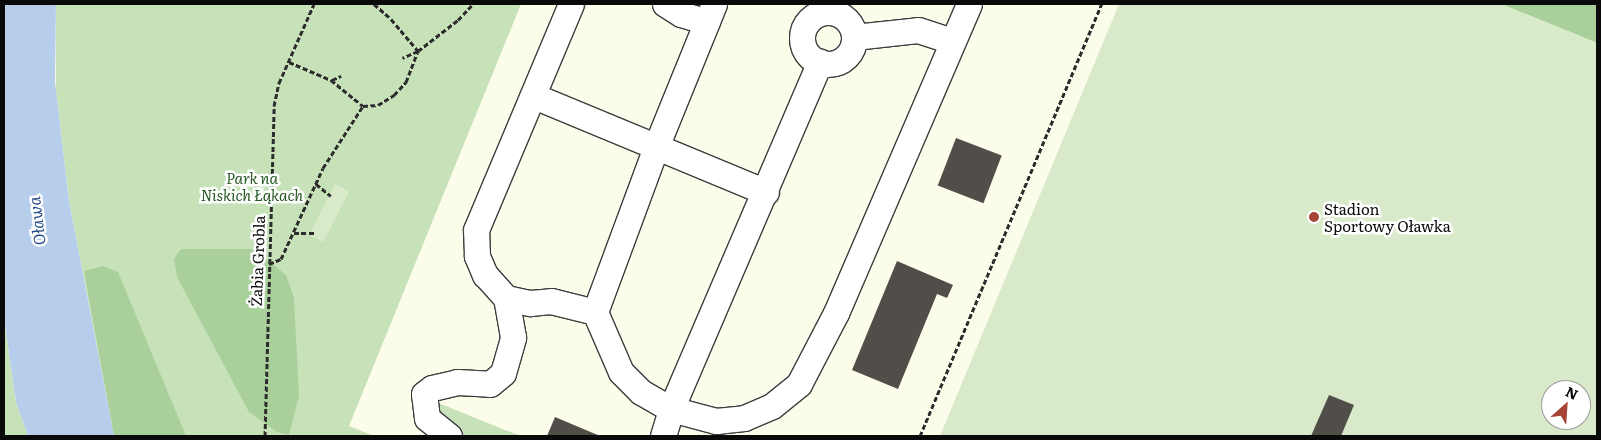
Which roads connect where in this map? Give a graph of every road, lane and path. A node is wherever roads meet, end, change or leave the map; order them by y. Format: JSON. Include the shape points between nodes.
{"nodes":[{"id":1,"x":314,"y":4,"type":"edge"},
{"id":2,"x":374,"y":4,"type":"edge"},
{"id":3,"x":473,"y":4,"type":"edge"},
{"id":4,"x":571,"y":4,"type":"edge"},
{"id":5,"x":665,"y":4,"type":"edge"},
{"id":6,"x":969,"y":4,"type":"edge"},
{"id":7,"x":1102,"y":4,"type":"edge"},
{"id":8,"x":806,"y":11,"type":"edge"},
{"id":9,"x":711,"y":13,"type":"edge"},
{"id":10,"x":854,"y":37,"type":"junction"},
{"id":11,"x":952,"y":41,"type":"junction"},
{"id":12,"x":418,"y":51,"type":"junction"},
{"id":13,"x":402,"y":58,"type":"dead end"},
{"id":14,"x":289,"y":62,"type":"junction"},
{"id":15,"x":820,"y":62,"type":"junction"},
{"id":16,"x":341,"y":76,"type":"dead end"},
{"id":17,"x":331,"y":80,"type":"junction"},
{"id":18,"x":534,"y":96,"type":"junction"},
{"id":19,"x":363,"y":106,"type":"junction"},
{"id":20,"x":656,"y":147,"type":"junction"},
{"id":21,"x":316,"y":184,"type":"junction"},
{"id":22,"x":766,"y":192,"type":"junction"},
{"id":23,"x":330,"y":196,"type":"dead end"},
{"id":24,"x":294,"y":233,"type":"junction"},
{"id":25,"x":315,"y":233,"type":"dead end"},
{"id":26,"x":269,"y":264,"type":"junction"},
{"id":27,"x":506,"y":298,"type":"junction"},
{"id":28,"x":595,"y":312,"type":"junction"},
{"id":29,"x":671,"y":409,"type":"junction"},
{"id":30,"x":264,"y":436,"type":"edge"},
{"id":31,"x":449,"y":436,"type":"edge"},
{"id":32,"x":663,"y":436,"type":"edge"},
{"id":33,"x":920,"y":436,"type":"edge"}],
"edges":[{"from":1,"to":14,"type":"path","name":"Żabia Grobla"},
{"from":2,"to":12,"type":"path"},
{"from":3,"to":12,"type":"path"},
{"from":4,"to":18,"type":"lane"},
{"from":5,"to":9,"type":"lane","via":[[681,14]]},
{"from":6,"to":11,"type":"lane"},
{"from":7,"to":33,"type":"path"},
{"from":8,"to":10,"type":"lane","via":[[841,16],[848,22]]},
{"from":8,"to":15,"type":"lane","via":[[802,40],[810,56]]},
{"from":9,"to":20,"type":"lane"},
{"from":10,"to":11,"type":"lane","via":[[918,30]]},
{"from":10,"to":15,"type":"lane","via":[[846,57],[829,64]]},
{"from":11,"to":29,"type":"lane","via":[[836,313],[799,384],[772,406],[744,418],[716,421]]},
{"from":12,"to":13,"type":"path"},
{"from":12,"to":19,"type":"path","via":[[406,82],[394,95],[378,104]]},
{"from":14,"to":17,"type":"path"},
{"from":14,"to":26,"type":"path","name":"Żabia Grobla","via":[[274,106]]},
{"from":15,"to":22,"type":"lane"},
{"from":16,"to":17,"type":"path"},
{"from":17,"to":19,"type":"path"},
{"from":18,"to":20,"type":"lane"},
{"from":18,"to":27,"type":"lane","via":[[476,230],[476,256],[486,275]]},
{"from":19,"to":21,"type":"path","via":[[335,146]]},
{"from":20,"to":22,"type":"lane"},
{"from":20,"to":28,"type":"lane"},
{"from":21,"to":23,"type":"path"},
{"from":21,"to":24,"type":"path"},
{"from":22,"to":29,"type":"lane"},
{"from":24,"to":25,"type":"path"},
{"from":24,"to":26,"type":"path","via":[[281,260]]},
{"from":26,"to":30,"type":"path","name":"Żabia Grobla"},
{"from":27,"to":28,"type":"lane","via":[[530,303],[551,301]]},
{"from":27,"to":31,"type":"lane","via":[[513,337],[503,373],[490,384],[457,382],[432,388],[424,394],[427,418]]},
{"from":28,"to":29,"type":"lane","via":[[621,372],[640,392]]},
{"from":29,"to":32,"type":"lane"}]}
